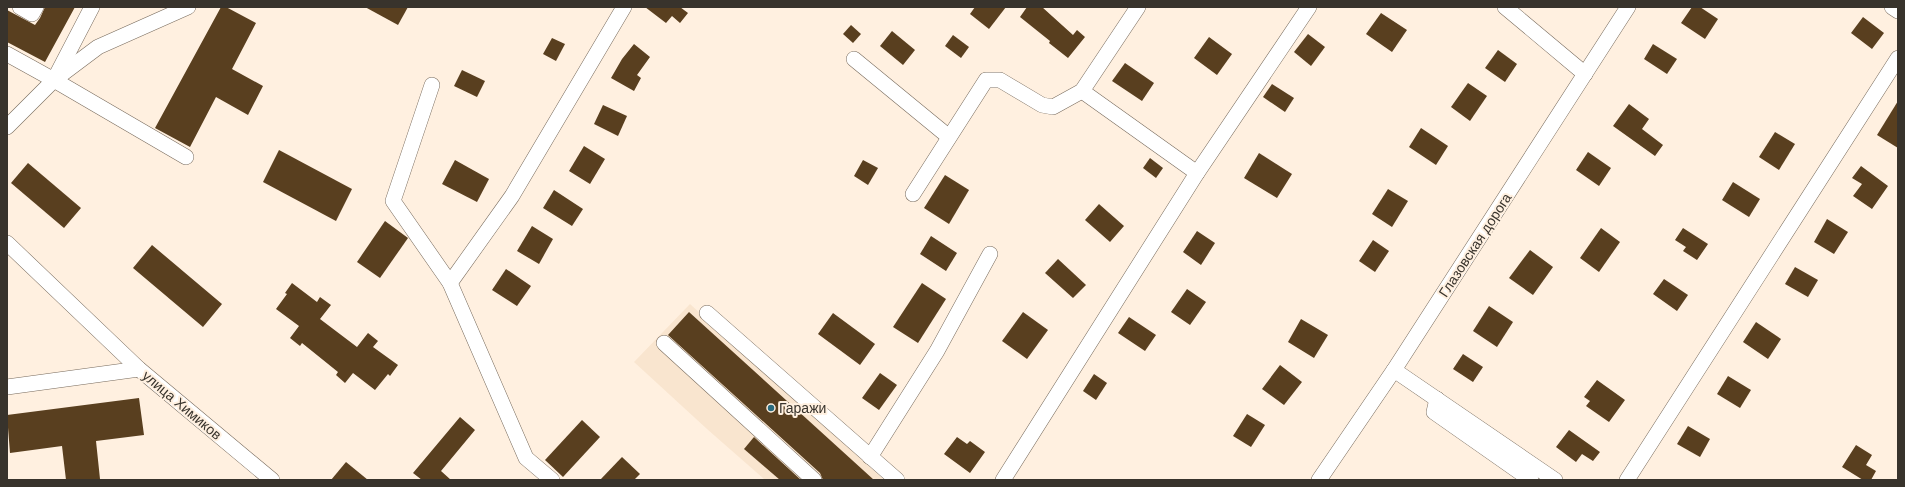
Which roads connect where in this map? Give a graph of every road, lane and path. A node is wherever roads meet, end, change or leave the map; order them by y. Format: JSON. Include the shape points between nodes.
{"nodes":[{"id":1,"x":20,"y":7,"type":"edge"},
{"id":2,"x":36,"y":7,"type":"edge"},
{"id":3,"x":92,"y":7,"type":"edge"},
{"id":4,"x":188,"y":7,"type":"edge"},
{"id":5,"x":624,"y":7,"type":"edge"},
{"id":6,"x":1138,"y":7,"type":"edge"},
{"id":7,"x":1309,"y":7,"type":"edge"},
{"id":8,"x":1505,"y":7,"type":"edge"},
{"id":9,"x":1628,"y":7,"type":"edge"},
{"id":10,"x":1892,"y":7,"type":"edge"},
{"id":11,"x":1898,"y":11,"type":"edge"},
{"id":12,"x":7,"y":54,"type":"edge"},
{"id":13,"x":1898,"y":58,"type":"edge"},
{"id":14,"x":854,"y":60,"type":"dead end"},
{"id":15,"x":1585,"y":74,"type":"junction"},
{"id":16,"x":54,"y":80,"type":"junction"},
{"id":17,"x":432,"y":85,"type":"dead end"},
{"id":18,"x":1082,"y":91,"type":"junction"},
{"id":19,"x":9,"y":122,"type":"edge"},
{"id":20,"x":949,"y":137,"type":"junction"},
{"id":21,"x":186,"y":157,"type":"dead end"},
{"id":22,"x":1197,"y":173,"type":"junction"},
{"id":23,"x":913,"y":194,"type":"dead end"},
{"id":24,"x":7,"y":243,"type":"edge"},
{"id":25,"x":990,"y":254,"type":"dead end"},
{"id":26,"x":450,"y":283,"type":"junction"},
{"id":27,"x":707,"y":313,"type":"dead end"},
{"id":28,"x":664,"y":343,"type":"dead end"},
{"id":29,"x":139,"y":369,"type":"junction"},
{"id":30,"x":1394,"y":370,"type":"junction"},
{"id":31,"x":7,"y":387,"type":"edge"},
{"id":32,"x":1437,"y":399,"type":"junction"},
{"id":33,"x":870,"y":457,"type":"junction"},
{"id":34,"x":272,"y":480,"type":"edge"},
{"id":35,"x":552,"y":480,"type":"edge"},
{"id":36,"x":814,"y":480,"type":"edge"},
{"id":37,"x":896,"y":480,"type":"edge"},
{"id":38,"x":1003,"y":480,"type":"edge"},
{"id":39,"x":1319,"y":480,"type":"edge"},
{"id":40,"x":1531,"y":480,"type":"edge"},
{"id":41,"x":1555,"y":480,"type":"edge"},
{"id":42,"x":1628,"y":480,"type":"edge"}],
"edges":[{"from":1,"to":2,"type":"street","via":[[32,14]]},
{"from":3,"to":16,"type":"street"},
{"from":4,"to":16,"type":"street","via":[[98,48]]},
{"from":5,"to":26,"type":"street","via":[[512,196]]},
{"from":6,"to":18,"type":"street"},
{"from":7,"to":22,"type":"street"},
{"from":8,"to":15,"type":"street"},
{"from":9,"to":15,"type":"street","name":"Глазовская дорога"},
{"from":10,"to":11,"type":"street"},
{"from":12,"to":16,"type":"street"},
{"from":13,"to":42,"type":"street"},
{"from":14,"to":20,"type":"street"},
{"from":15,"to":30,"type":"street","name":"Глазовская дорога"},
{"from":16,"to":19,"type":"street"},
{"from":16,"to":21,"type":"street"},
{"from":17,"to":26,"type":"street","via":[[393,201]]},
{"from":18,"to":20,"type":"street","via":[[1053,107],[1042,105],[1000,80],[986,80]]},
{"from":18,"to":22,"type":"street"},
{"from":20,"to":23,"type":"street"},
{"from":22,"to":38,"type":"street"},
{"from":24,"to":29,"type":"street"},
{"from":25,"to":33,"type":"street","via":[[937,351]]},
{"from":26,"to":35,"type":"street","via":[[526,458]]},
{"from":27,"to":33,"type":"street"},
{"from":28,"to":36,"type":"street"},
{"from":29,"to":31,"type":"street","name":"улица Химиков"},
{"from":29,"to":34,"type":"street","name":"улица Химиков"},
{"from":30,"to":32,"type":"street"},
{"from":30,"to":39,"type":"street","name":"Глазовская дорога"},
{"from":32,"to":40,"type":"street","via":[[1434,412]]},
{"from":32,"to":41,"type":"street"},
{"from":33,"to":37,"type":"street"}]}
